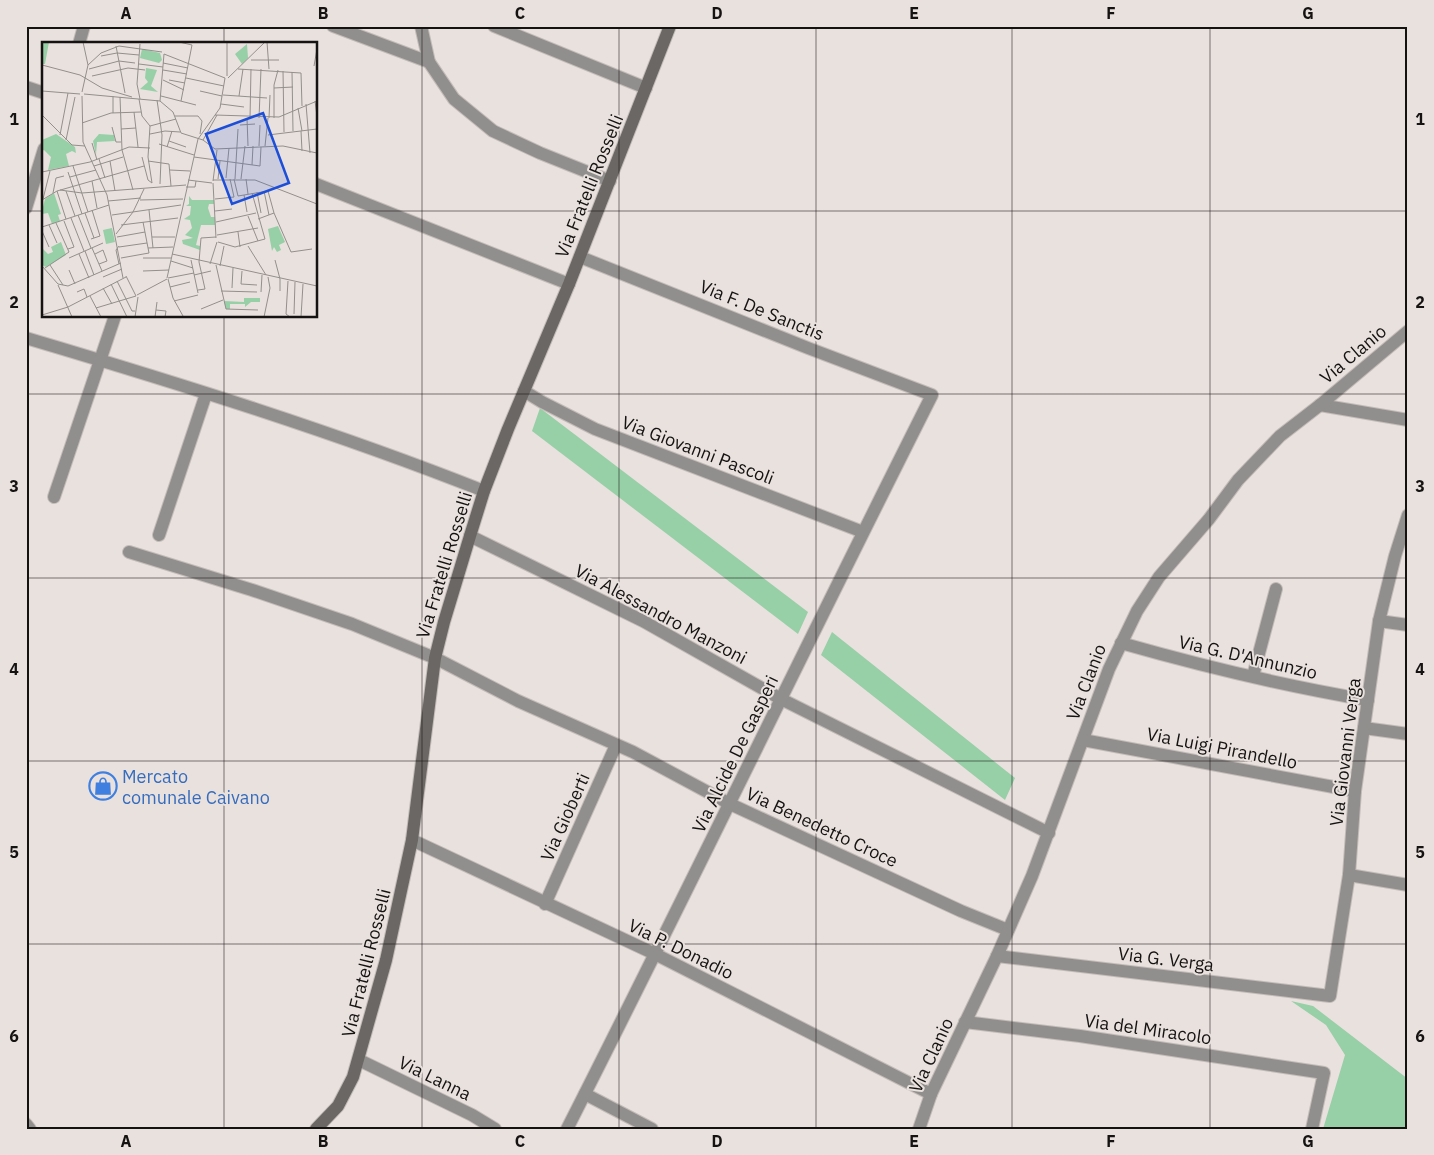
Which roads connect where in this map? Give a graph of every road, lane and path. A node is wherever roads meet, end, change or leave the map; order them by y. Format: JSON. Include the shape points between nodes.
{"nodes":[{"id":1,"x":84,"y":26,"type":"edge"},
{"id":2,"x":333,"y":26,"type":"edge"},
{"id":3,"x":421,"y":26,"type":"edge"},
{"id":4,"x":494,"y":26,"type":"edge"},
{"id":5,"x":670,"y":26,"type":"edge"},
{"id":6,"x":80,"y":42,"type":"edge"},
{"id":7,"x":429,"y":62,"type":"junction"},
{"id":8,"x":26,"y":87,"type":"edge"},
{"id":9,"x":646,"y":88,"type":"junction"},
{"id":10,"x":42,"y":92,"type":"edge"},
{"id":11,"x":42,"y":156,"type":"edge"},
{"id":12,"x":610,"y":181,"type":"junction"},
{"id":13,"x":318,"y":185,"type":"edge"},
{"id":14,"x":26,"y":208,"type":"edge"},
{"id":15,"x":580,"y":257,"type":"junction"},
{"id":16,"x":569,"y":284,"type":"junction"},
{"id":17,"x":114,"y":318,"type":"edge"},
{"id":18,"x":1408,"y":331,"type":"edge"},
{"id":19,"x":26,"y":338,"type":"edge"},
{"id":20,"x":101,"y":360,"type":"junction"},
{"id":21,"x":524,"y":391,"type":"junction"},
{"id":22,"x":206,"y":394,"type":"junction"},
{"id":23,"x":932,"y":395,"type":"joint"},
{"id":24,"x":1320,"y":405,"type":"junction"},
{"id":25,"x":1408,"y":420,"type":"edge"},
{"id":26,"x":484,"y":491,"type":"junction"},
{"id":27,"x":54,"y":497,"type":"dead end"},
{"id":28,"x":1408,"y":515,"type":"edge"},
{"id":29,"x":863,"y":532,"type":"junction"},
{"id":30,"x":159,"y":535,"type":"dead end"},
{"id":31,"x":470,"y":536,"type":"junction"},
{"id":32,"x":129,"y":552,"type":"dead end"},
{"id":33,"x":1276,"y":589,"type":"dead end"},
{"id":34,"x":1379,"y":621,"type":"junction"},
{"id":35,"x":1408,"y":626,"type":"edge"},
{"id":36,"x":1121,"y":643,"type":"junction"},
{"id":37,"x":435,"y":658,"type":"junction"},
{"id":38,"x":1253,"y":676,"type":"junction"},
{"id":39,"x":781,"y":698,"type":"junction"},
{"id":40,"x":1368,"y":700,"type":"junction"},
{"id":41,"x":1364,"y":728,"type":"junction"},
{"id":42,"x":1408,"y":734,"type":"edge"},
{"id":43,"x":1083,"y":740,"type":"junction"},
{"id":44,"x":616,"y":744,"type":"junction"},
{"id":45,"x":1355,"y":791,"type":"junction"},
{"id":46,"x":730,"y":804,"type":"junction"},
{"id":47,"x":1050,"y":833,"type":"junction"},
{"id":48,"x":412,"y":840,"type":"junction"},
{"id":49,"x":1349,"y":875,"type":"junction"},
{"id":50,"x":1408,"y":884,"type":"edge"},
{"id":51,"x":546,"y":904,"type":"junction"},
{"id":52,"x":1008,"y":930,"type":"junction"},
{"id":53,"x":655,"y":954,"type":"junction"},
{"id":54,"x":997,"y":956,"type":"junction"},
{"id":55,"x":1330,"y":996,"type":"joint"},
{"id":56,"x":965,"y":1022,"type":"junction"},
{"id":57,"x":359,"y":1060,"type":"junction"},
{"id":58,"x":585,"y":1094,"type":"junction"},
{"id":59,"x":931,"y":1094,"type":"junction"},
{"id":60,"x":26,"y":1124,"type":"edge"},
{"id":61,"x":30,"y":1129,"type":"edge"},
{"id":62,"x":316,"y":1129,"type":"edge"},
{"id":63,"x":494,"y":1129,"type":"edge"},
{"id":64,"x":567,"y":1129,"type":"edge"},
{"id":65,"x":652,"y":1129,"type":"edge"},
{"id":66,"x":919,"y":1129,"type":"edge"},
{"id":67,"x":1312,"y":1129,"type":"edge"}],
"edges":[{"from":1,"to":6,"type":"street"},
{"from":2,"to":7,"type":"street"},
{"from":3,"to":7,"type":"street"},
{"from":4,"to":9,"type":"street"},
{"from":5,"to":9,"type":"main road","name":"Via Fratelli Rosselli"},
{"from":7,"to":12,"type":"street","via":[[454,99],[493,131]]},
{"from":8,"to":10,"type":"street"},
{"from":9,"to":12,"type":"main road","name":"Via Fratelli Rosselli"},
{"from":11,"to":14,"type":"street"},
{"from":12,"to":15,"type":"main road","name":"Via Fratelli Rosselli"},
{"from":13,"to":16,"type":"street"},
{"from":15,"to":16,"type":"main road","name":"Via Fratelli Rosselli"},
{"from":15,"to":23,"type":"street","name":"Via F. De Sanctis"},
{"from":16,"to":21,"type":"main road","name":"Via Fratelli Rosselli"},
{"from":17,"to":20,"type":"street"},
{"from":18,"to":24,"type":"street","name":"Via Clanio"},
{"from":19,"to":20,"type":"street"},
{"from":20,"to":22,"type":"street"},
{"from":20,"to":27,"type":"street"},
{"from":21,"to":26,"type":"main road","name":"Via Fratelli Rosselli"},
{"from":21,"to":29,"type":"street","name":"Via Giovanni Pascoli","via":[[595,429]]},
{"from":22,"to":26,"type":"street","via":[[339,436]]},
{"from":22,"to":30,"type":"street"},
{"from":23,"to":29,"type":"street","name":"Via Alcide De Gasperi"},
{"from":24,"to":25,"type":"street"},
{"from":24,"to":36,"type":"street","name":"Via Clanio","via":[[1280,436],[1238,480],[1159,577]]},
{"from":26,"to":31,"type":"main road","name":"Via Fratelli Rosselli"},
{"from":28,"to":34,"type":"street","name":"Via Giovanni Verga"},
{"from":29,"to":39,"type":"street","name":"Via Alcide De Gasperi"},
{"from":31,"to":37,"type":"main road","name":"Via Fratelli Rosselli"},
{"from":31,"to":39,"type":"street","name":"Via Alessandro Manzoni","via":[[643,621]]},
{"from":32,"to":37,"type":"street","name":"Via Benedetto Croce","via":[[343,621]]},
{"from":33,"to":38,"type":"street"},
{"from":34,"to":35,"type":"street"},
{"from":34,"to":40,"type":"street","name":"Via Giovanni Verga"},
{"from":36,"to":38,"type":"street","name":"Via G. D'Annunzio"},
{"from":36,"to":43,"type":"street","name":"Via Clanio"},
{"from":37,"to":44,"type":"street","name":"Via Benedetto Croce"},
{"from":37,"to":48,"type":"main road","name":"Via Fratelli Rosselli"},
{"from":38,"to":40,"type":"street","name":"Via G. D'Annunzio"},
{"from":39,"to":46,"type":"street","name":"Via Alcide De Gasperi"},
{"from":39,"to":47,"type":"street","name":"Via Alessandro Manzoni"},
{"from":40,"to":41,"type":"street","name":"Via Giovanni Verga"},
{"from":41,"to":42,"type":"street"},
{"from":41,"to":45,"type":"street","name":"Via Giovanni Verga"},
{"from":43,"to":45,"type":"street","name":"Via Luigi Pirandello"},
{"from":43,"to":47,"type":"street","name":"Via Clanio"},
{"from":44,"to":46,"type":"street","name":"Via Benedetto Croce"},
{"from":44,"to":51,"type":"street","name":"Via Gioberti"},
{"from":45,"to":49,"type":"street","name":"Via Giovanni Verga"},
{"from":46,"to":52,"type":"street","name":"Via Benedetto Croce"},
{"from":46,"to":53,"type":"street","name":"Via Alcide De Gasperi"},
{"from":47,"to":52,"type":"street","name":"Via Clanio"},
{"from":48,"to":51,"type":"street","name":"Via P. Donadio"},
{"from":48,"to":57,"type":"main road","name":"Via Fratelli Rosselli","via":[[386,960]]},
{"from":49,"to":50,"type":"street"},
{"from":49,"to":55,"type":"street","name":"Via Giovanni Verga"},
{"from":51,"to":53,"type":"street","name":"Via P. Donadio"},
{"from":52,"to":54,"type":"street","name":"Via Clanio"},
{"from":53,"to":58,"type":"street","name":"Via Alcide De Gasperi"},
{"from":53,"to":59,"type":"street","name":"Via P. Donadio"},
{"from":54,"to":55,"type":"street","name":"Via G. Verga"},
{"from":54,"to":56,"type":"street","name":"Via Clanio"},
{"from":56,"to":59,"type":"street","name":"Via Clanio"},
{"from":56,"to":67,"type":"street","name":"Via del Miracolo","via":[[1324,1072]]},
{"from":57,"to":62,"type":"main road","name":"Via Fratelli Rosselli","via":[[338,1106]]},
{"from":57,"to":63,"type":"street","name":"Via Lanna"},
{"from":58,"to":64,"type":"street","name":"Via Alcide De Gasperi"},
{"from":58,"to":65,"type":"street"},
{"from":59,"to":66,"type":"street","name":"Via Clanio"},
{"from":60,"to":61,"type":"street"}]}
